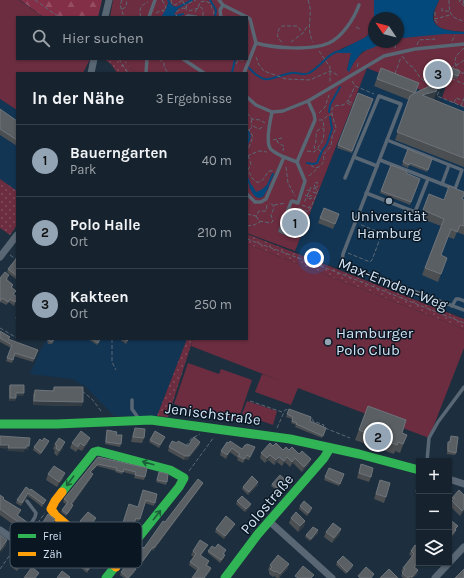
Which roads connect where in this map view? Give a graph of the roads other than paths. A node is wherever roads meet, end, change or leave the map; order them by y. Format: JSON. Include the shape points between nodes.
{"nodes":[{"id":1,"x":109,"y":0,"type":"edge"},
{"id":2,"x":155,"y":0,"type":"edge"},
{"id":3,"x":219,"y":0,"type":"edge"},
{"id":4,"x":222,"y":5,"type":"junction"},
{"id":5,"x":359,"y":5,"type":"dead end"},
{"id":6,"x":105,"y":16,"type":"edge"},
{"id":7,"x":149,"y":16,"type":"edge"},
{"id":8,"x":221,"y":16,"type":"edge"},
{"id":9,"x":245,"y":16,"type":"edge"},
{"id":10,"x":248,"y":18,"type":"edge"},
{"id":11,"x":256,"y":43,"type":"junction"},
{"id":12,"x":464,"y":44,"type":"edge"},
{"id":13,"x":94,"y":60,"type":"edge"},
{"id":14,"x":147,"y":60,"type":"edge"},
{"id":15,"x":184,"y":60,"type":"edge"},
{"id":16,"x":91,"y":72,"type":"edge"},
{"id":17,"x":146,"y":72,"type":"edge"},
{"id":18,"x":202,"y":72,"type":"edge"},
{"id":19,"x":244,"y":72,"type":"edge"},
{"id":20,"x":248,"y":98,"type":"edge"},
{"id":21,"x":308,"y":101,"type":"junction"},
{"id":22,"x":272,"y":112,"type":"junction"},
{"id":23,"x":387,"y":140,"type":"junction"},
{"id":24,"x":285,"y":155,"type":"junction"},
{"id":25,"x":354,"y":157,"type":"junction"},
{"id":26,"x":380,"y":160,"type":"junction"},
{"id":27,"x":297,"y":162,"type":"junction"},
{"id":28,"x":449,"y":165,"type":"junction"},
{"id":29,"x":377,"y":166,"type":"junction"},
{"id":30,"x":463,"y":170,"type":"edge"},
{"id":31,"x":345,"y":178,"type":"dead end"},
{"id":32,"x":428,"y":179,"type":"junction"},
{"id":33,"x":442,"y":184,"type":"junction"},
{"id":34,"x":366,"y":193,"type":"junction"},
{"id":35,"x":248,"y":195,"type":"edge"},
{"id":36,"x":289,"y":235,"type":"dead end"},
{"id":37,"x":16,"y":236,"type":"edge"},
{"id":38,"x":2,"y":254,"type":"edge"},
{"id":39,"x":464,"y":301,"type":"edge"},
{"id":40,"x":452,"y":306,"type":"junction"},
{"id":41,"x":464,"y":310,"type":"edge"},
{"id":42,"x":464,"y":387,"type":"edge"},
{"id":43,"x":132,"y":400,"type":"dead end"},
{"id":44,"x":139,"y":421,"type":"junction"},
{"id":45,"x":0,"y":424,"type":"edge"},
{"id":46,"x":330,"y":448,"type":"junction"},
{"id":47,"x":426,"y":458,"type":"edge"},
{"id":48,"x":416,"y":469,"type":"edge"},
{"id":49,"x":452,"y":480,"type":"edge"},
{"id":50,"x":464,"y":484,"type":"edge"},
{"id":51,"x":27,"y":501,"type":"dead end"},
{"id":52,"x":32,"y":522,"type":"edge"},
{"id":53,"x":63,"y":522,"type":"edge"},
{"id":54,"x":269,"y":522,"type":"junction"},
{"id":55,"x":0,"y":530,"type":"edge"},
{"id":56,"x":142,"y":534,"type":"edge"},
{"id":57,"x":10,"y":538,"type":"edge"},
{"id":58,"x":464,"y":547,"type":"edge"},
{"id":59,"x":115,"y":568,"type":"edge"},
{"id":60,"x":106,"y":578,"type":"edge"},
{"id":61,"x":225,"y":578,"type":"edge"},
{"id":62,"x":332,"y":578,"type":"edge"},
{"id":63,"x":435,"y":578,"type":"edge"}],
"edges":[{"from":1,"to":6,"type":"street"},
{"from":2,"to":7,"type":"lane"},
{"from":3,"to":4,"type":"lane"},
{"from":4,"to":8,"type":"lane"},
{"from":4,"to":9,"type":"lane"},
{"from":5,"to":11,"type":"lane","via":[[338,37],[328,44],[282,48]]},
{"from":10,"to":11,"type":"lane"},
{"from":11,"to":19,"type":"lane"},
{"from":12,"to":21,"type":"lane","via":[[420,48],[384,56]]},
{"from":13,"to":16,"type":"street"},
{"from":14,"to":17,"type":"lane"},
{"from":15,"to":18,"type":"lane"},
{"from":20,"to":22,"type":"lane","via":[[256,105]]},
{"from":21,"to":22,"type":"lane","via":[[283,111]]},
{"from":21,"to":27,"type":"lane","via":[[315,120]]},
{"from":22,"to":24,"type":"lane","via":[[270,148]]},
{"from":23,"to":25,"type":"lane","via":[[401,104],[379,96]]},
{"from":23,"to":26,"type":"lane"},
{"from":23,"to":28,"type":"lane"},
{"from":24,"to":27,"type":"lane"},
{"from":24,"to":35,"type":"lane","via":[[266,199],[255,202]]},
{"from":25,"to":29,"type":"lane"},
{"from":25,"to":31,"type":"lane"},
{"from":26,"to":29,"type":"lane"},
{"from":26,"to":32,"type":"lane"},
{"from":27,"to":36,"type":"lane","via":[[305,179],[302,195],[298,203],[291,202],[280,231]]},
{"from":28,"to":30,"type":"lane"},
{"from":28,"to":33,"type":"lane"},
{"from":29,"to":34,"type":"lane"},
{"from":30,"to":33,"type":"lane","via":[[455,189]]},
{"from":32,"to":33,"type":"lane"},
{"from":32,"to":34,"type":"lane","via":[[415,212]]},
{"from":34,"to":40,"type":"lane","via":[[342,262]]},
{"from":37,"to":38,"type":"street"},
{"from":39,"to":40,"type":"lane","via":[[456,299]]},
{"from":40,"to":41,"type":"lane"},
{"from":42,"to":47,"type":"lane","via":[[429,438]]},
{"from":43,"to":44,"type":"lane","via":[[132,409]]},
{"from":44,"to":45,"type":"street","name":"Jenischstraße"},
{"from":44,"to":46,"type":"street","name":"Jenischstraße","via":[[151,420],[267,435]]},
{"from":46,"to":48,"type":"street","name":"Jenischstraße"},
{"from":46,"to":54,"type":"street","name":"Polostraße"},
{"from":49,"to":50,"type":"street"},
{"from":51,"to":52,"type":"lane","via":[[36,513]]},
{"from":56,"to":53,"type":"street","one_way":true,"via":[[180,487],[184,478],[170,470],[98,451],[94,452],[51,509]]},
{"from":54,"to":61,"type":"street","name":"Polostraße"},
{"from":54,"to":62,"type":"street"},
{"from":55,"to":57,"type":"street"},
{"from":58,"to":63,"type":"street"},
{"from":59,"to":60,"type":"street"}]}
